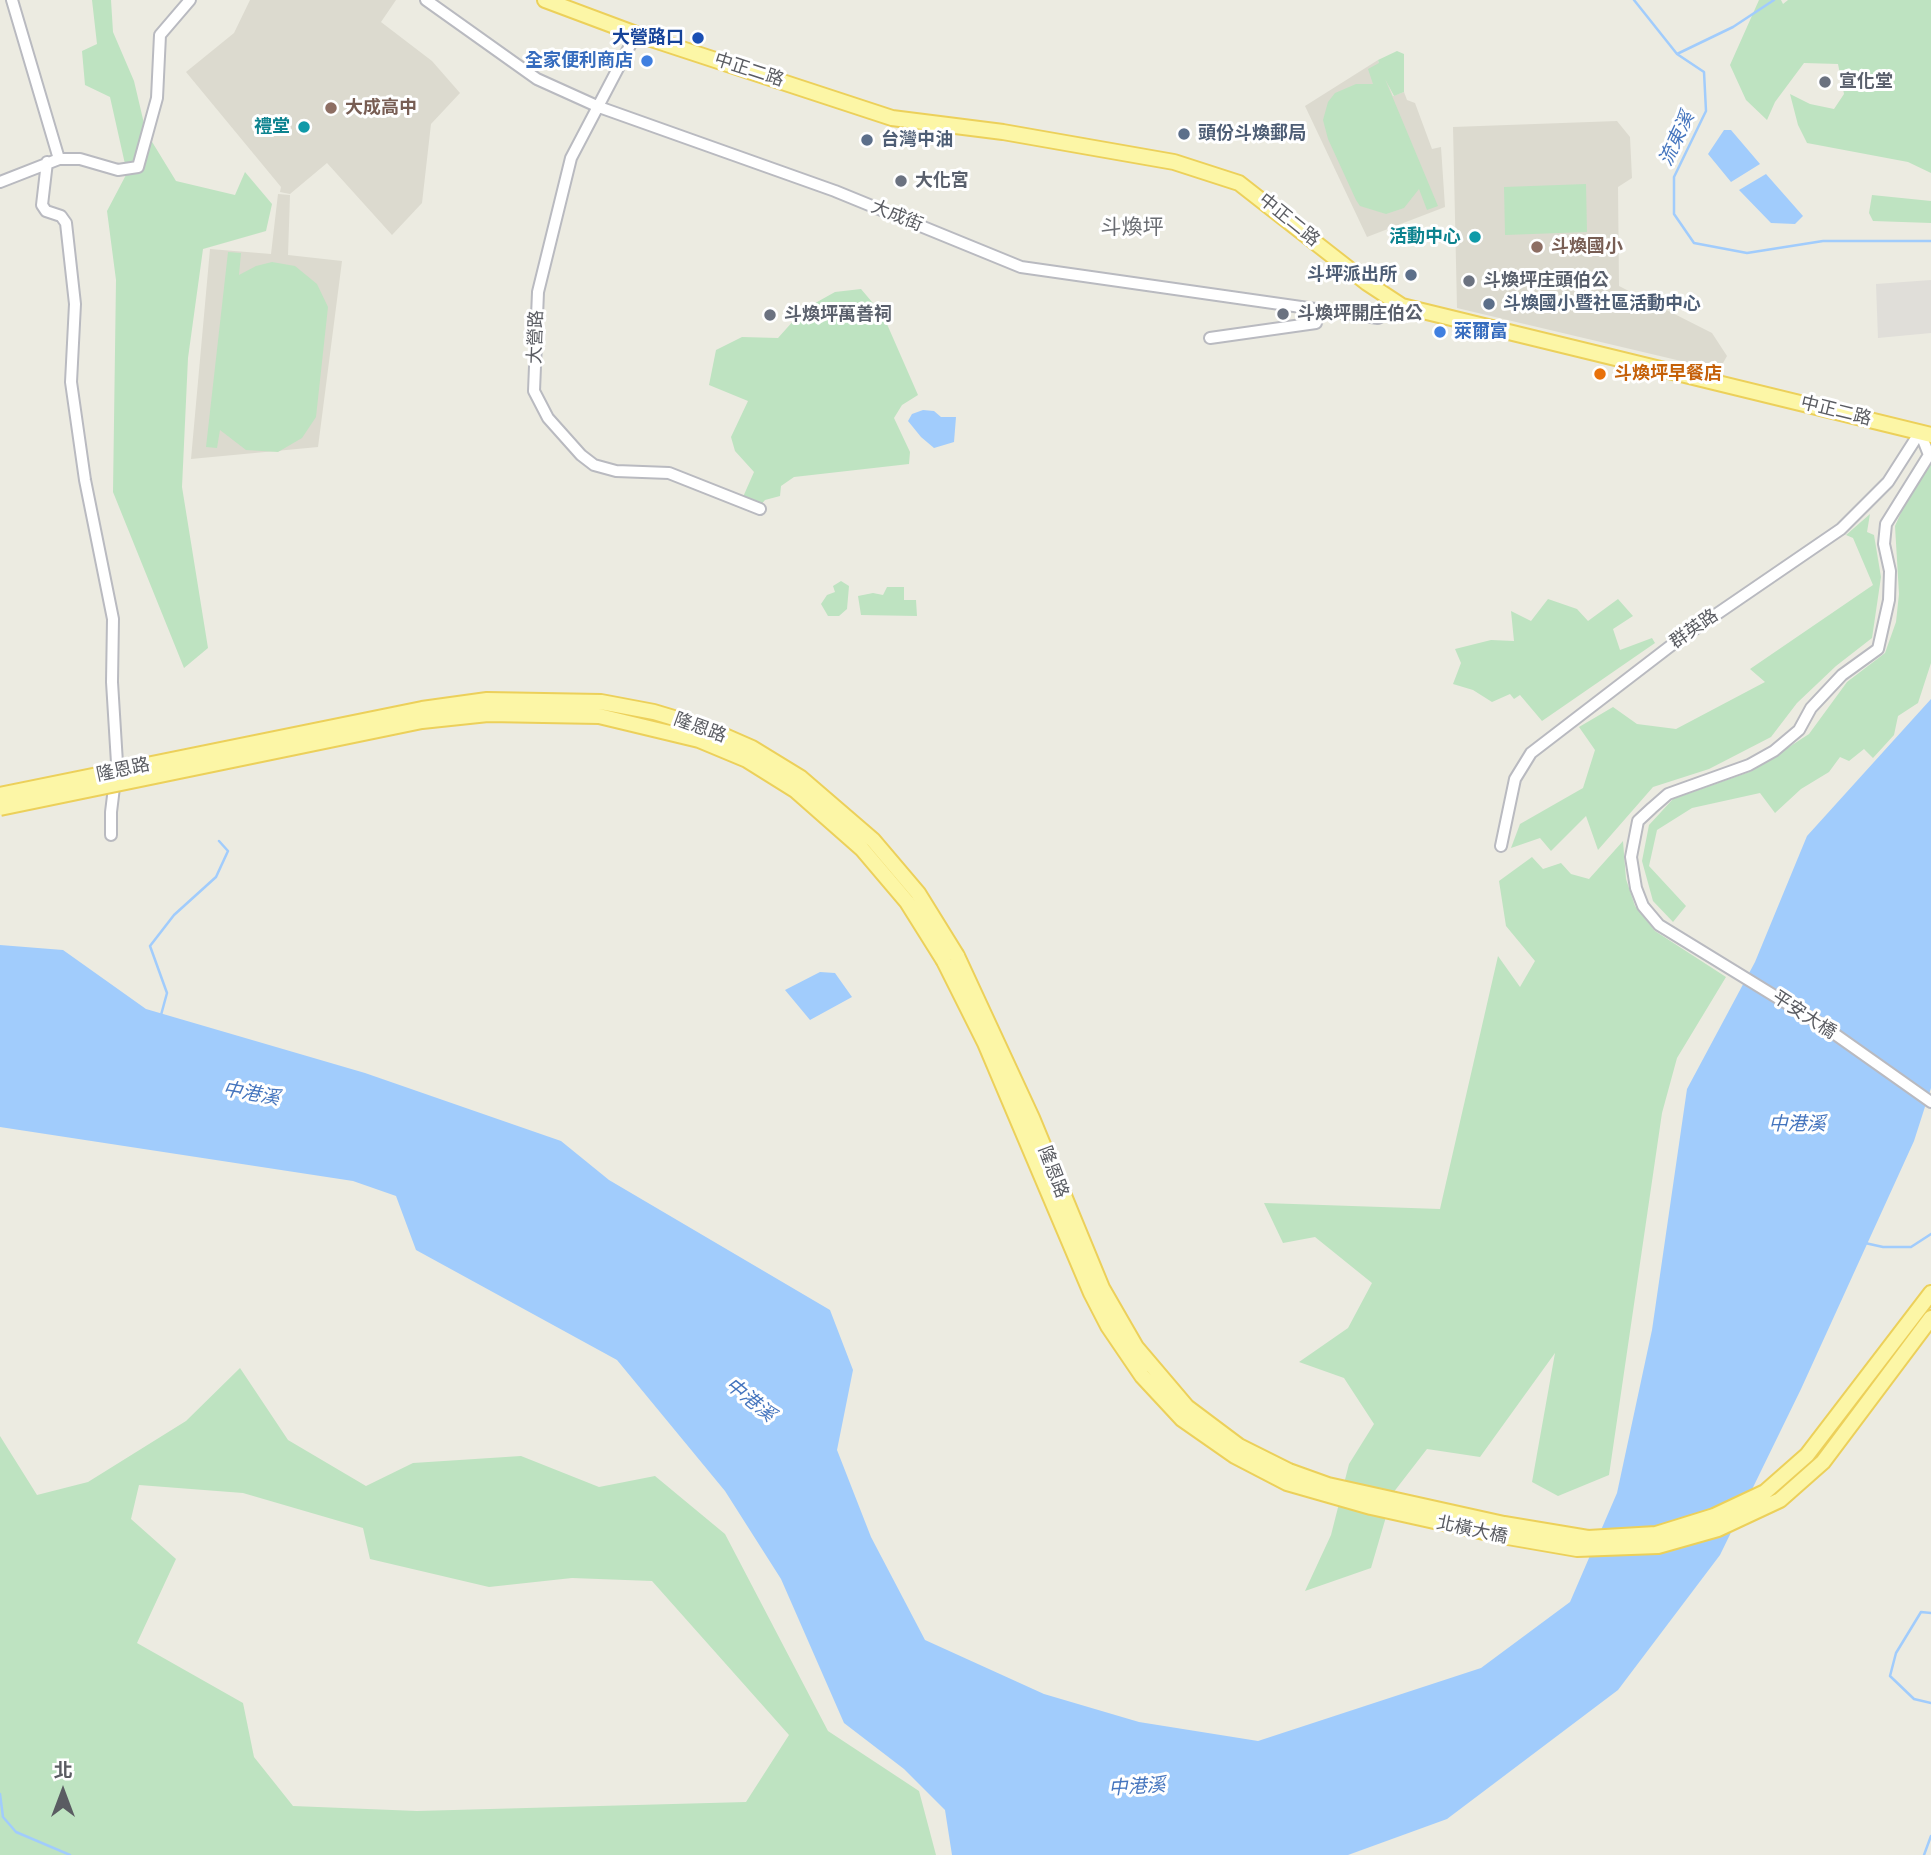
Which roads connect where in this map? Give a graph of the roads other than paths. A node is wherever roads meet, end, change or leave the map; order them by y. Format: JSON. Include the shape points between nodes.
{"nodes":[{"id":1,"x":12,"y":0,"type":"edge"},
{"id":2,"x":190,"y":0,"type":"edge"},
{"id":3,"x":426,"y":0,"type":"edge"},
{"id":4,"x":545,"y":0,"type":"edge"},
{"id":5,"x":636,"y":34,"type":"junction"},
{"id":6,"x":599,"y":107,"type":"junction"},
{"id":7,"x":59,"y":159,"type":"junction"},
{"id":8,"x":47,"y":162,"type":"junction"},
{"id":9,"x":0,"y":182,"type":"edge"},
{"id":10,"x":1402,"y":306,"type":"junction"},
{"id":11,"x":1316,"y":323,"type":"dead end"},
{"id":12,"x":1210,"y":338,"type":"dead end"},
{"id":13,"x":1926,"y":433,"type":"edge"},
{"id":14,"x":760,"y":509,"type":"dead end"},
{"id":15,"x":0,"y":795,"type":"edge"},
{"id":16,"x":0,"y":808,"type":"edge"},
{"id":17,"x":111,"y":835,"type":"dead end"},
{"id":18,"x":1501,"y":846,"type":"dead end"},
{"id":19,"x":950,"y":959,"type":"junction"},
{"id":20,"x":1931,"y":1102,"type":"edge"},
{"id":21,"x":1096,"y":1291,"type":"joint"},
{"id":22,"x":1931,"y":1293,"type":"edge"},
{"id":23,"x":1931,"y":1318,"type":"edge"},
{"id":24,"x":1873,"y":1382,"type":"junction"}],
"edges":[{"from":1,"to":7,"type":"street"},
{"from":2,"to":7,"type":"street","via":[[160,35],[157,98],[138,167],[118,170],[80,159]]},
{"from":3,"to":6,"type":"street","name":"大成街","via":[[537,79]]},
{"from":4,"to":5,"type":"main road","name":"中正二路"},
{"from":5,"to":6,"type":"street","name":"大營路"},
{"from":5,"to":10,"type":"main road","name":"中正二路","via":[[892,118],[1174,162],[1239,183]]},
{"from":6,"to":10,"type":"street","name":"大成街","via":[[835,191],[1021,267],[1378,318]]},
{"from":6,"to":14,"type":"street","name":"大營路","via":[[571,158],[538,292],[534,391],[548,418],[594,465],[616,471],[669,473]]},
{"from":7,"to":8,"type":"street"},
{"from":8,"to":9,"type":"street"},
{"from":8,"to":17,"type":"street","via":[[42,205],[66,223],[75,304],[71,382],[113,619],[117,763]]},
{"from":10,"to":13,"type":"main road","name":"中正二路"},
{"from":11,"to":12,"type":"street"},
{"from":13,"to":18,"type":"street","name":"群英路","via":[[1888,482],[1842,529],[1673,643],[1531,753],[1515,779]]},
{"from":13,"to":20,"type":"street","name":"平安大橋","via":[[1928,455],[1886,524],[1889,600],[1878,649],[1842,675],[1811,708],[1799,730],[1774,751],[1749,765],[1668,794],[1638,821],[1631,857],[1643,906],[1659,925],[1822,1025]]},
{"from":15,"to":19,"type":"main road","name":"隆恩路","bridge":true,"via":[[422,709],[487,700],[601,702],[704,727],[752,748],[801,778],[873,840],[918,893]]},
{"from":16,"to":19,"type":"main road","name":"隆恩路","bridge":true,"via":[[422,721],[488,714],[599,716],[699,740],[747,760],[795,790],[862,849]]},
{"from":19,"to":21,"type":"main road","name":"隆恩路"},
{"from":21,"to":24,"type":"main road","name":"北橫大橋","via":[[1108,1326],[1142,1376],[1182,1419],[1235,1456],[1287,1483],[1371,1507],[1577,1549],[1658,1546],[1718,1530],[1780,1500],[1823,1462]]},
{"from":22,"to":24,"type":"main road"},
{"from":23,"to":24,"type":"main road"}]}
